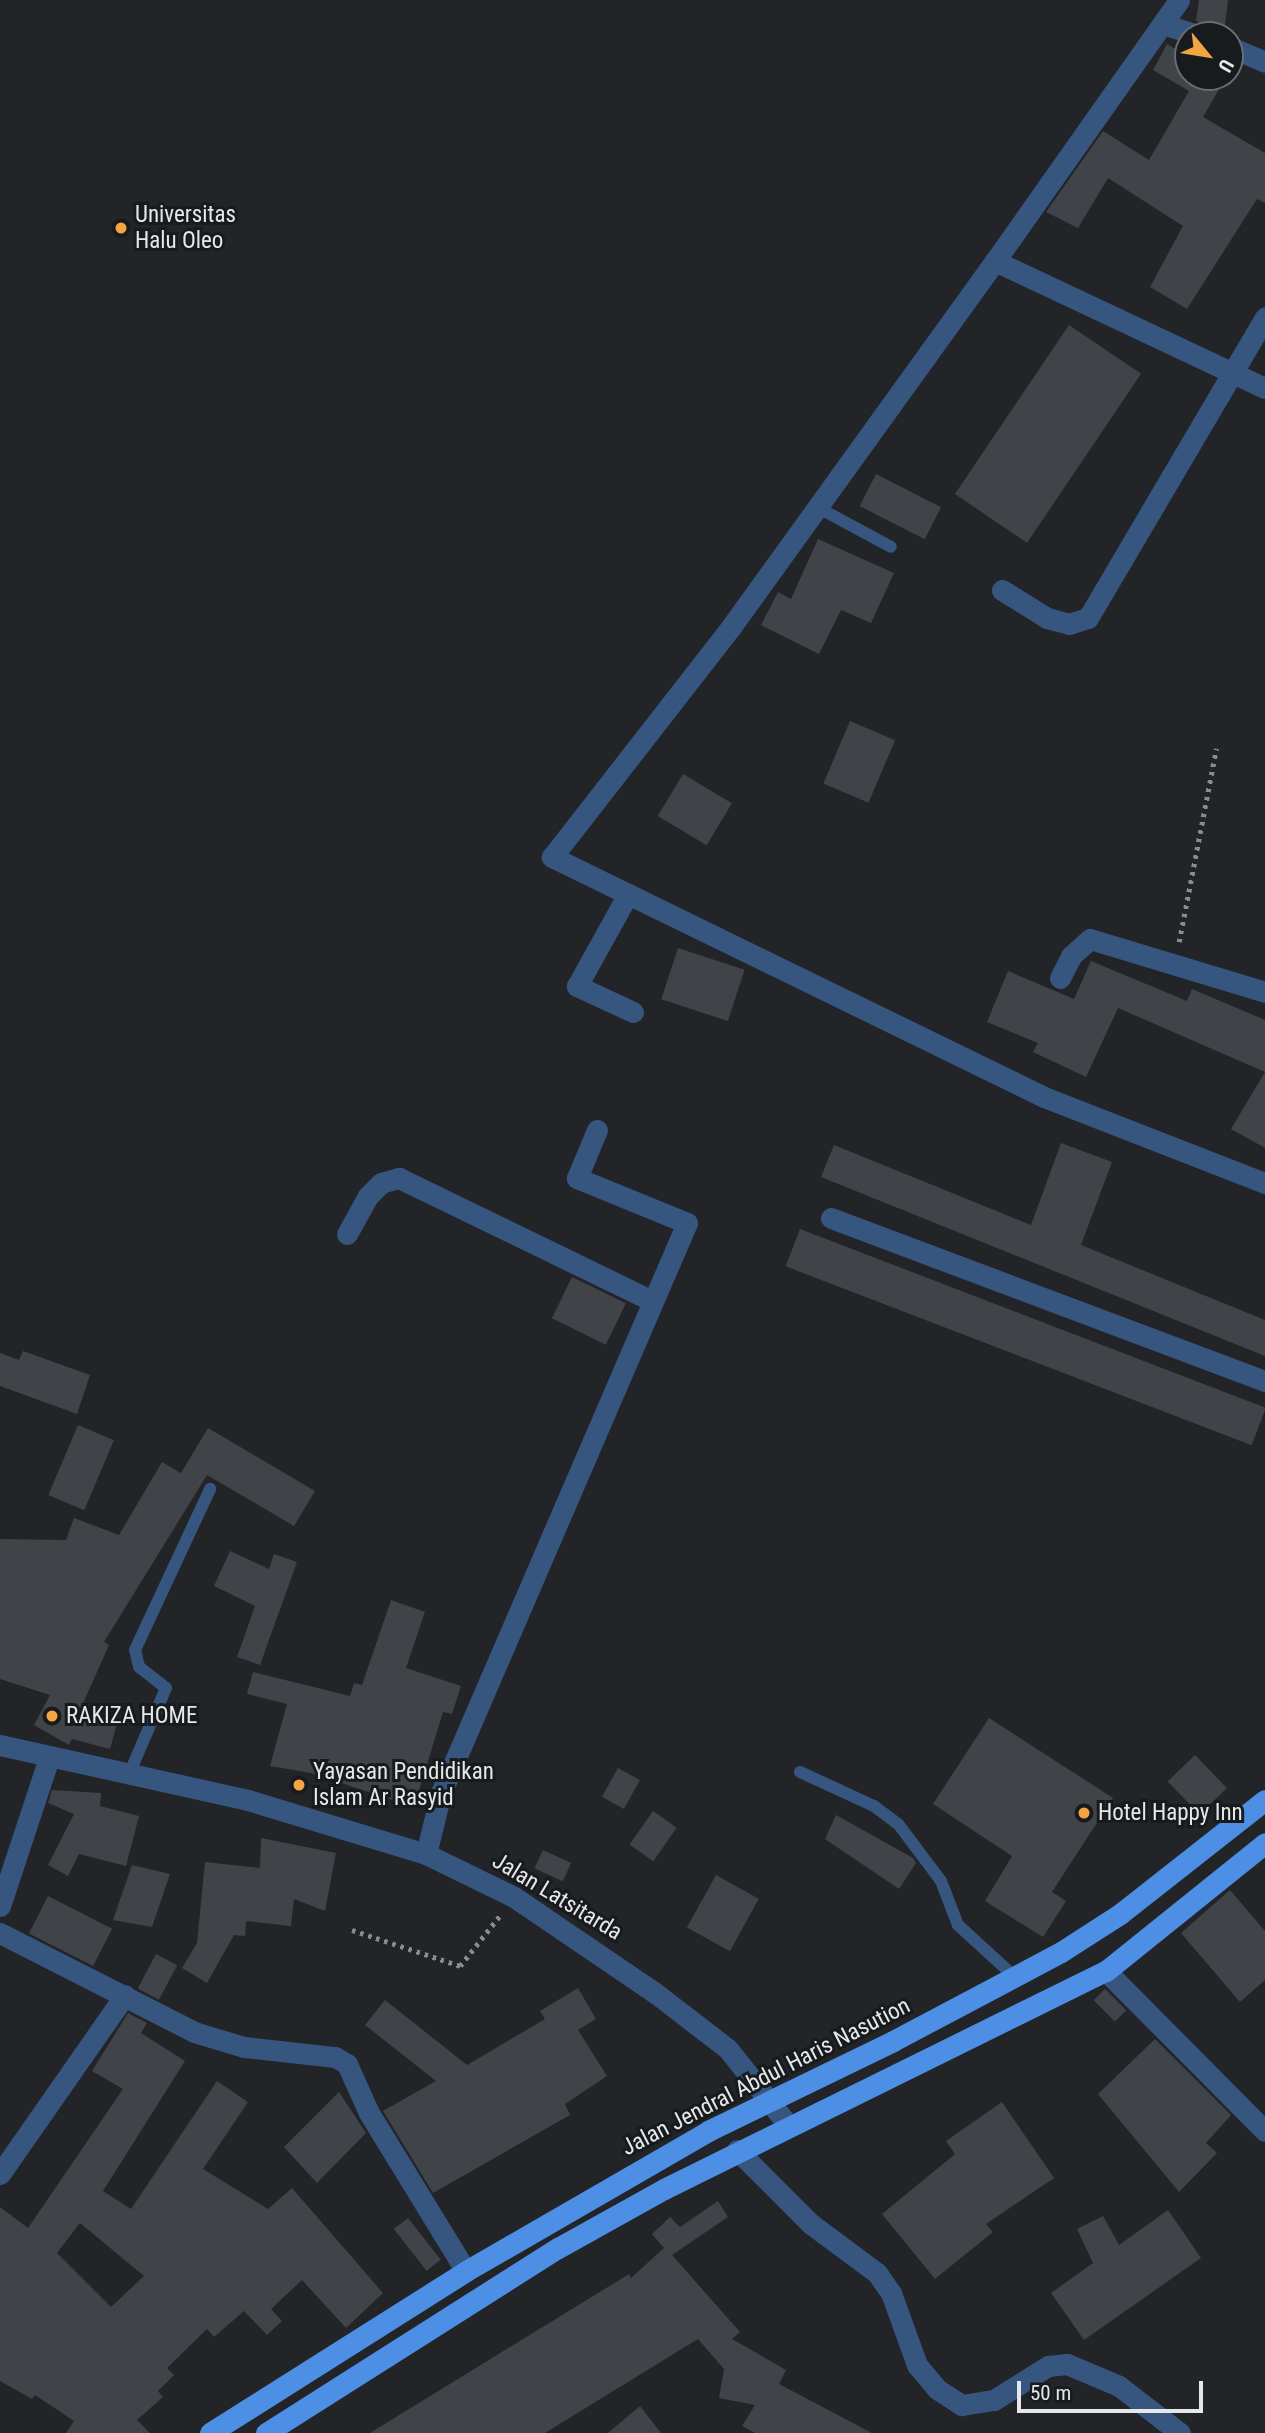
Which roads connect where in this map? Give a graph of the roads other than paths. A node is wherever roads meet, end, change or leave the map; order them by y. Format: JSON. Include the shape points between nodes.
{"nodes":[{"id":1,"x":1179,"y":0,"type":"edge"},
{"id":2,"x":1163,"y":24,"type":"junction"},
{"id":3,"x":1174,"y":28,"type":"edge"},
{"id":4,"x":1244,"y":53,"type":"edge"},
{"id":5,"x":1265,"y":62,"type":"edge"},
{"id":6,"x":995,"y":261,"type":"junction"},
{"id":7,"x":1265,"y":317,"type":"edge"},
{"id":8,"x":1231,"y":376,"type":"junction"},
{"id":9,"x":1265,"y":388,"type":"edge"},
{"id":10,"x":816,"y":506,"type":"junction"},
{"id":11,"x":891,"y":547,"type":"dead end"},
{"id":12,"x":1002,"y":590,"type":"dead end"},
{"id":13,"x":628,"y":894,"type":"junction"},
{"id":14,"x":1060,"y":978,"type":"dead end"},
{"id":15,"x":1265,"y":992,"type":"edge"},
{"id":16,"x":633,"y":1012,"type":"dead end"},
{"id":17,"x":597,"y":1130,"type":"dead end"},
{"id":18,"x":1265,"y":1184,"type":"edge"},
{"id":19,"x":831,"y":1218,"type":"dead end"},
{"id":20,"x":347,"y":1234,"type":"dead end"},
{"id":21,"x":650,"y":1300,"type":"junction"},
{"id":22,"x":1265,"y":1381,"type":"edge"},
{"id":23,"x":210,"y":1489,"type":"dead end"},
{"id":24,"x":0,"y":1745,"type":"edge"},
{"id":25,"x":50,"y":1758,"type":"junction"},
{"id":26,"x":130,"y":1772,"type":"junction"},
{"id":27,"x":800,"y":1772,"type":"dead end"},
{"id":28,"x":1265,"y":1800,"type":"edge"},
{"id":29,"x":1264,"y":1847,"type":"edge"},
{"id":30,"x":426,"y":1854,"type":"junction"},
{"id":31,"x":0,"y":1906,"type":"edge"},
{"id":32,"x":0,"y":1933,"type":"edge"},
{"id":33,"x":1105,"y":1971,"type":"junction"},
{"id":34,"x":1016,"y":1978,"type":"junction"},
{"id":35,"x":125,"y":1995,"type":"junction"},
{"id":36,"x":771,"y":2098,"type":"junction"},
{"id":37,"x":788,"y":2124,"type":"junction"},
{"id":38,"x":1265,"y":2131,"type":"edge"},
{"id":39,"x":737,"y":2150,"type":"junction"},
{"id":40,"x":0,"y":2174,"type":"edge"},
{"id":41,"x":466,"y":2271,"type":"junction"},
{"id":42,"x":221,"y":2430,"type":"edge"},
{"id":43,"x":266,"y":2433,"type":"edge"},
{"id":44,"x":1181,"y":2433,"type":"edge"}],
"edges":[{"from":1,"to":2,"type":"street"},
{"from":2,"to":3,"type":"street"},
{"from":2,"to":6,"type":"street"},
{"from":4,"to":5,"type":"street"},
{"from":6,"to":8,"type":"street"},
{"from":6,"to":10,"type":"street"},
{"from":7,"to":8,"type":"street"},
{"from":8,"to":9,"type":"street"},
{"from":8,"to":12,"type":"street","via":[[1088,618],[1069,624],[1047,618]]},
{"from":10,"to":11,"type":"lane"},
{"from":10,"to":13,"type":"street","via":[[731,627],[552,857]]},
{"from":13,"to":16,"type":"street","via":[[577,986]]},
{"from":13,"to":18,"type":"street","via":[[1044,1097]]},
{"from":14,"to":15,"type":"street","via":[[1071,956],[1090,939],[1183,963]]},
{"from":17,"to":21,"type":"street","via":[[577,1178],[687,1223]]},
{"from":19,"to":22,"type":"street"},
{"from":20,"to":21,"type":"street","via":[[368,1196],[382,1182],[399,1178]]},
{"from":21,"to":30,"type":"street","via":[[648,1322],[442,1793]]},
{"from":23,"to":26,"type":"lane","via":[[135,1650],[139,1667],[166,1688]]},
{"from":24,"to":25,"type":"street","name":"Jalan Latsitarda"},
{"from":25,"to":26,"type":"street","name":"Jalan Latsitarda"},
{"from":25,"to":31,"type":"street"},
{"from":26,"to":30,"type":"street","name":"Jalan Latsitarda","via":[[248,1800]]},
{"from":27,"to":34,"type":"lane","via":[[874,1806],[899,1825],[934,1869],[958,1925]]},
{"from":28,"to":34,"type":"highway","name":"Jalan Jendral Abdul Haris Nasution","via":[[1121,1914]]},
{"from":29,"to":33,"type":"highway"},
{"from":30,"to":36,"type":"street","name":"Jalan Latsitarda","via":[[514,1897],[607,1957],[728,2049]]},
{"from":32,"to":35,"type":"street"},
{"from":33,"to":37,"type":"highway"},
{"from":33,"to":38,"type":"street"},
{"from":34,"to":36,"type":"highway","name":"Jalan Jendral Abdul Haris Nasution"},
{"from":35,"to":40,"type":"street"},
{"from":35,"to":41,"type":"street","via":[[218,2040],[335,2057],[347,2064],[369,2113]]},
{"from":36,"to":37,"type":"street","name":"Jalan Latsitarda"},
{"from":36,"to":41,"type":"highway","name":"Jalan Jendral Abdul Haris Nasution"},
{"from":37,"to":39,"type":"highway"},
{"from":39,"to":43,"type":"highway","via":[[558,2248]]},
{"from":39,"to":44,"type":"street","via":[[811,2224],[877,2273],[891,2293],[917,2365],[937,2389],[962,2405],[994,2400],[1048,2366],[1068,2364],[1119,2386]]},
{"from":41,"to":42,"type":"highway","name":"Jalan Jendral Abdul Haris Nasution"}]}
